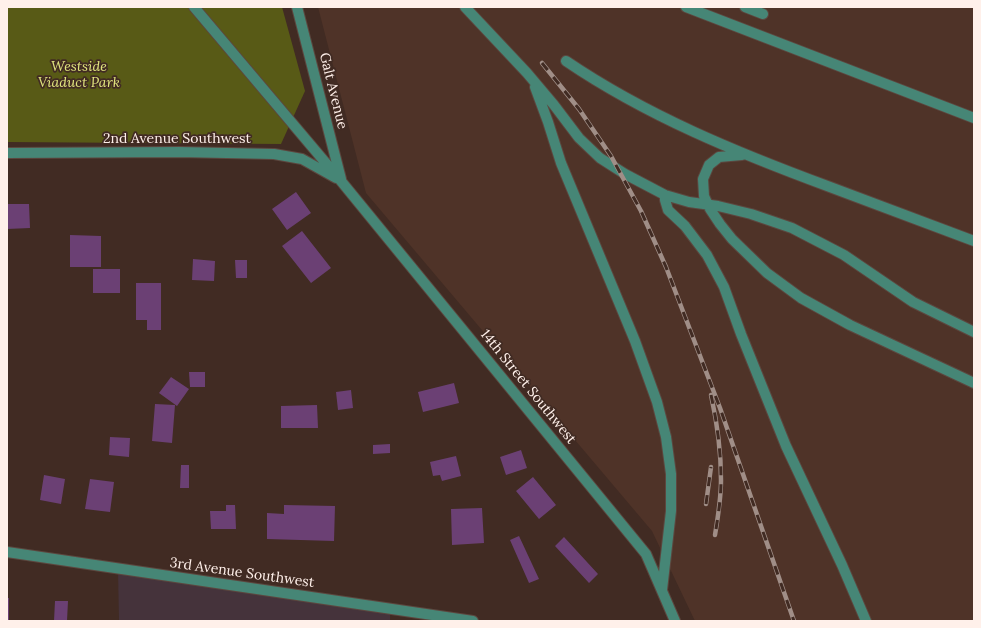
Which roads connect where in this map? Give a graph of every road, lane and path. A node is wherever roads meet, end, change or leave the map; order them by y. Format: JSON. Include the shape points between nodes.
{"nodes":[{"id":1,"x":194,"y":7,"type":"edge"},
{"id":2,"x":297,"y":7,"type":"edge"},
{"id":3,"x":464,"y":7,"type":"edge"},
{"id":4,"x":686,"y":7,"type":"edge"},
{"id":5,"x":745,"y":7,"type":"edge"},
{"id":6,"x":762,"y":14,"type":"dead end"},
{"id":7,"x":566,"y":61,"type":"dead end"},
{"id":8,"x":527,"y":73,"type":"junction"},
{"id":9,"x":974,"y":118,"type":"edge"},
{"id":10,"x":7,"y":153,"type":"edge"},
{"id":11,"x":744,"y":155,"type":"junction"},
{"id":12,"x":342,"y":181,"type":"junction"},
{"id":13,"x":665,"y":195,"type":"junction"},
{"id":14,"x":707,"y":204,"type":"junction"},
{"id":15,"x":974,"y":241,"type":"edge"},
{"id":16,"x":974,"y":332,"type":"edge"},
{"id":17,"x":974,"y":383,"type":"edge"},
{"id":18,"x":7,"y":552,"type":"edge"},
{"id":19,"x":662,"y":591,"type":"junction"},
{"id":20,"x":473,"y":621,"type":"edge"},
{"id":21,"x":675,"y":621,"type":"edge"},
{"id":22,"x":866,"y":621,"type":"edge"}],
"edges":[{"from":1,"to":12,"type":"street","name":"14th Street Southwest"},
{"from":2,"to":12,"type":"street","name":"Galt Avenue"},
{"from":3,"to":8,"type":"street"},
{"from":4,"to":9,"type":"street"},
{"from":5,"to":6,"type":"street"},
{"from":7,"to":11,"type":"street","via":[[633,102]]},
{"from":8,"to":13,"type":"street","via":[[579,138],[600,158]]},
{"from":8,"to":19,"type":"street","via":[[538,92],[561,162],[635,341],[657,402],[666,437],[671,474],[671,511]]},
{"from":10,"to":12,"type":"street","name":"2nd Avenue Southwest","via":[[274,154],[302,159]]},
{"from":11,"to":14,"type":"street","via":[[719,157],[708,165],[703,179]]},
{"from":11,"to":15,"type":"street"},
{"from":12,"to":19,"type":"street","name":"14th Street Southwest","via":[[646,554]]},
{"from":13,"to":14,"type":"street"},
{"from":13,"to":22,"type":"street","via":[[668,210],[707,255],[724,287],[786,446]]},
{"from":14,"to":16,"type":"street","via":[[751,214],[792,228],[844,255],[914,302]]},
{"from":14,"to":17,"type":"street","via":[[732,239],[767,273],[801,298],[850,325]]},
{"from":18,"to":20,"type":"street","name":"3rd Avenue Southwest"},
{"from":19,"to":21,"type":"street","name":"14th Street Southwest"}]}
